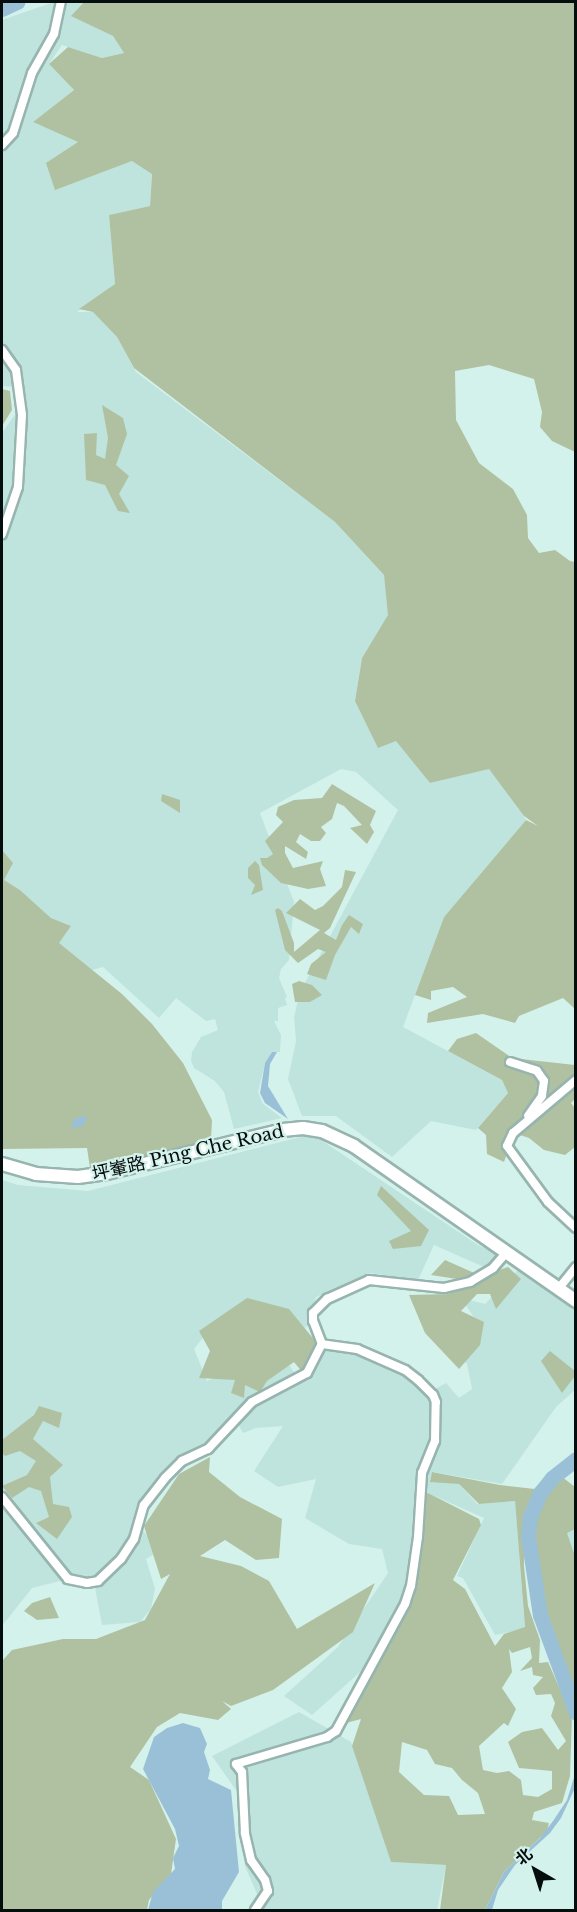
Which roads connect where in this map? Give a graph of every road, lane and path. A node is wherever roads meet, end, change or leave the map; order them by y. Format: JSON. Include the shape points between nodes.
{"nodes":[{"id":1,"x":61,"y":2,"type":"edge"},
{"id":2,"x":2,"y":145,"type":"edge"},
{"id":3,"x":2,"y":350,"type":"edge"},
{"id":4,"x":2,"y":534,"type":"edge"},
{"id":5,"x":510,"y":1062,"type":"dead end"},
{"id":6,"x":576,"y":1080,"type":"edge"},
{"id":7,"x":523,"y":1124,"type":"junction"},
{"id":8,"x":2,"y":1164,"type":"edge"},
{"id":9,"x":576,"y":1228,"type":"edge"},
{"id":10,"x":507,"y":1252,"type":"junction"},
{"id":11,"x":576,"y":1267,"type":"edge"},
{"id":12,"x":559,"y":1288,"type":"junction"},
{"id":13,"x":576,"y":1301,"type":"edge"},
{"id":14,"x":322,"y":1344,"type":"junction"},
{"id":15,"x":2,"y":1497,"type":"edge"},
{"id":16,"x":255,"y":1911,"type":"edge"}],
"edges":[{"from":1,"to":2,"type":"street","via":[[54,34],[32,73],[12,133]]},
{"from":3,"to":4,"type":"street","via":[[16,370],[22,415],[18,487]]},
{"from":5,"to":7,"type":"street","via":[[537,1071],[544,1081],[542,1096]]},
{"from":6,"to":7,"type":"street"},
{"from":7,"to":9,"type":"street","via":[[509,1138],[507,1146],[548,1202]]},
{"from":8,"to":10,"type":"street","name":"坪輋路 Ping Che Road","via":[[47,1176],[87,1176],[275,1131],[315,1130],[347,1141]]},
{"from":10,"to":12,"type":"street","name":"坪輋路 Ping Che Road"},
{"from":10,"to":14,"type":"street","via":[[493,1268],[470,1282],[444,1288],[369,1280],[343,1290],[313,1313]]},
{"from":11,"to":12,"type":"street"},
{"from":12,"to":13,"type":"street","name":"坪輋路 Ping Che Road"},
{"from":14,"to":15,"type":"street","via":[[307,1373],[252,1402],[208,1449],[182,1461],[165,1478],[144,1505],[135,1539],[98,1581],[87,1584],[68,1579]]},
{"from":14,"to":16,"type":"street","via":[[357,1349],[405,1370],[418,1380],[436,1402],[435,1441],[422,1473],[418,1537],[405,1604],[336,1731],[236,1764],[242,1772],[245,1833],[251,1860],[268,1891]]}]}
